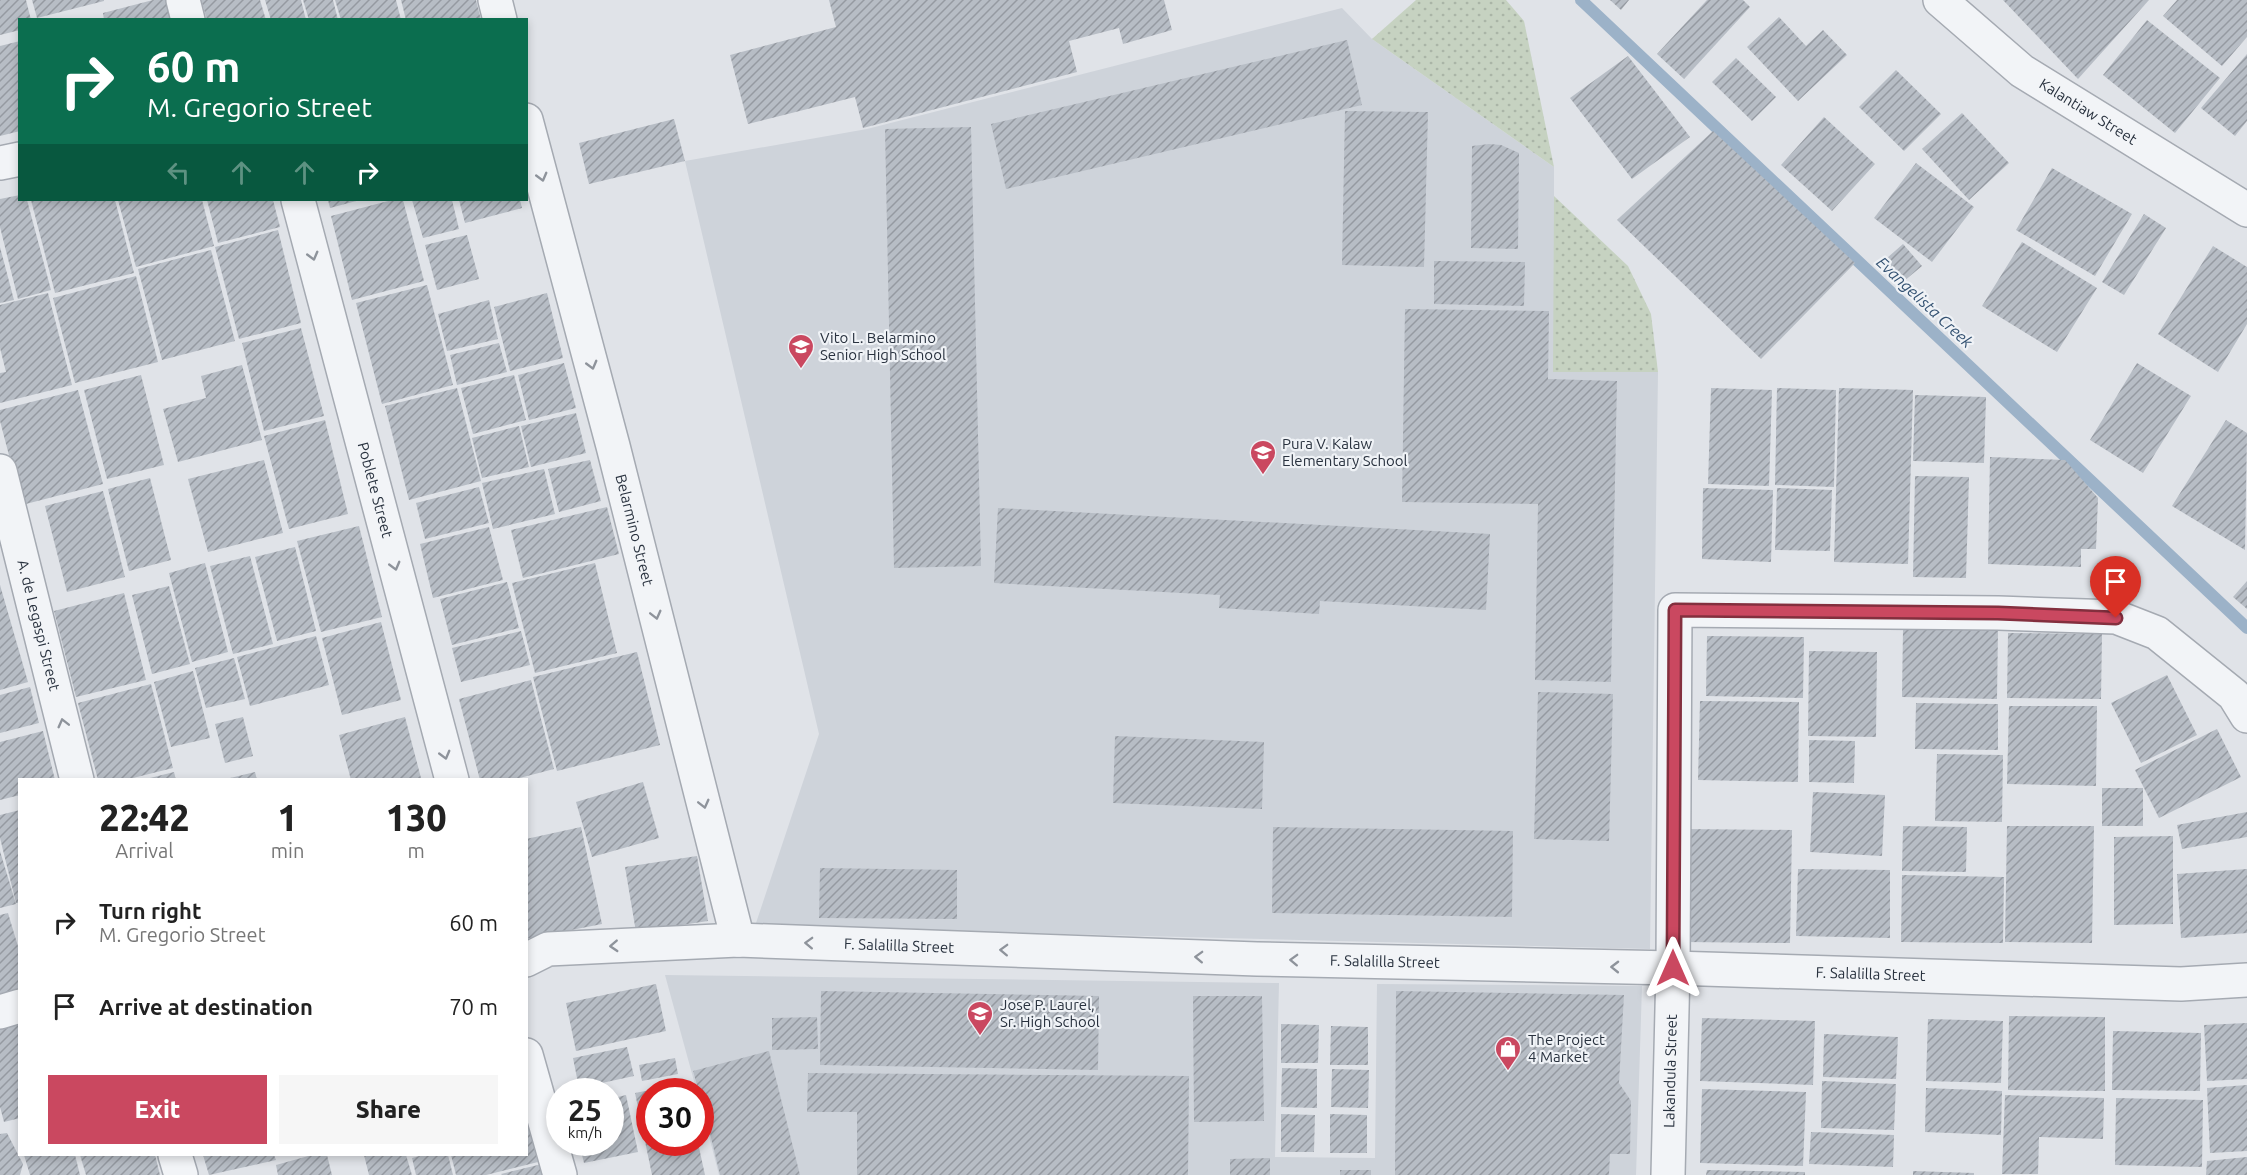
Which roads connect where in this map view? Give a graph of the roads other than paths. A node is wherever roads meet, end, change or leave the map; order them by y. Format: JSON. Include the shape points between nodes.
{"nodes":[{"id":1,"x":183,"y":0,"type":"edge"},
{"id":2,"x":495,"y":0,"type":"edge"},
{"id":3,"x":1940,"y":0,"type":"edge"},
{"id":4,"x":188,"y":18,"type":"edge"},
{"id":5,"x":500,"y":18,"type":"edge"},
{"id":6,"x":528,"y":128,"type":"edge"},
{"id":7,"x":18,"y":159,"type":"edge"},
{"id":8,"x":0,"y":163,"type":"edge"},
{"id":9,"x":298,"y":201,"type":"edge"},
{"id":10,"x":2247,"y":210,"type":"edge"},
{"id":11,"x":0,"y":471,"type":"edge"},
{"id":12,"x":12,"y":565,"type":"edge"},
{"id":13,"x":2247,"y":716,"type":"edge"},
{"id":14,"x":76,"y":778,"type":"edge"},
{"id":15,"x":451,"y":778,"type":"edge"},
{"id":16,"x":738,"y":940,"type":"junction"},
{"id":17,"x":528,"y":959,"type":"edge"},
{"id":18,"x":1673,"y":968,"type":"junction"},
{"id":19,"x":2247,"y":980,"type":"edge"},
{"id":20,"x":18,"y":1007,"type":"edge"},
{"id":21,"x":0,"y":1012,"type":"edge"},
{"id":22,"x":528,"y":1062,"type":"edge"},
{"id":23,"x":175,"y":1156,"type":"edge"},
{"id":24,"x":181,"y":1175,"type":"edge"},
{"id":25,"x":560,"y":1175,"type":"edge"},
{"id":26,"x":1668,"y":1175,"type":"edge"}],
"edges":[{"from":1,"to":4,"type":"street"},
{"from":2,"to":5,"type":"street"},
{"from":3,"to":10,"type":"street","name":"Kalantiaw Street","via":[[2022,71]]},
{"from":6,"to":16,"type":"street","name":"Belarmino Street","one_way":true},
{"from":7,"to":8,"type":"street"},
{"from":9,"to":15,"type":"street","name":"Poblete Street","one_way":true},
{"from":11,"to":12,"type":"street","name":"A. de Legaspi Street"},
{"from":14,"to":12,"type":"street","name":"A. de Legaspi Street","one_way":true},
{"from":13,"to":18,"type":"street","name":"Lakandula Street","via":[[2234,695],[2157,633],[2116,618],[1675,610]]},
{"from":16,"to":17,"type":"street","name":"F. Salalilla Street","one_way":true,"via":[[548,949]]},
{"from":18,"to":16,"type":"street","name":"F. Salalilla Street","one_way":true,"via":[[1329,961]]},
{"from":18,"to":19,"type":"street","name":"F. Salalilla Street","via":[[2181,984]]},
{"from":18,"to":26,"type":"street","name":"Lakandula Street"},
{"from":20,"to":21,"type":"street"},
{"from":22,"to":25,"type":"street"},
{"from":23,"to":24,"type":"street"}]}
